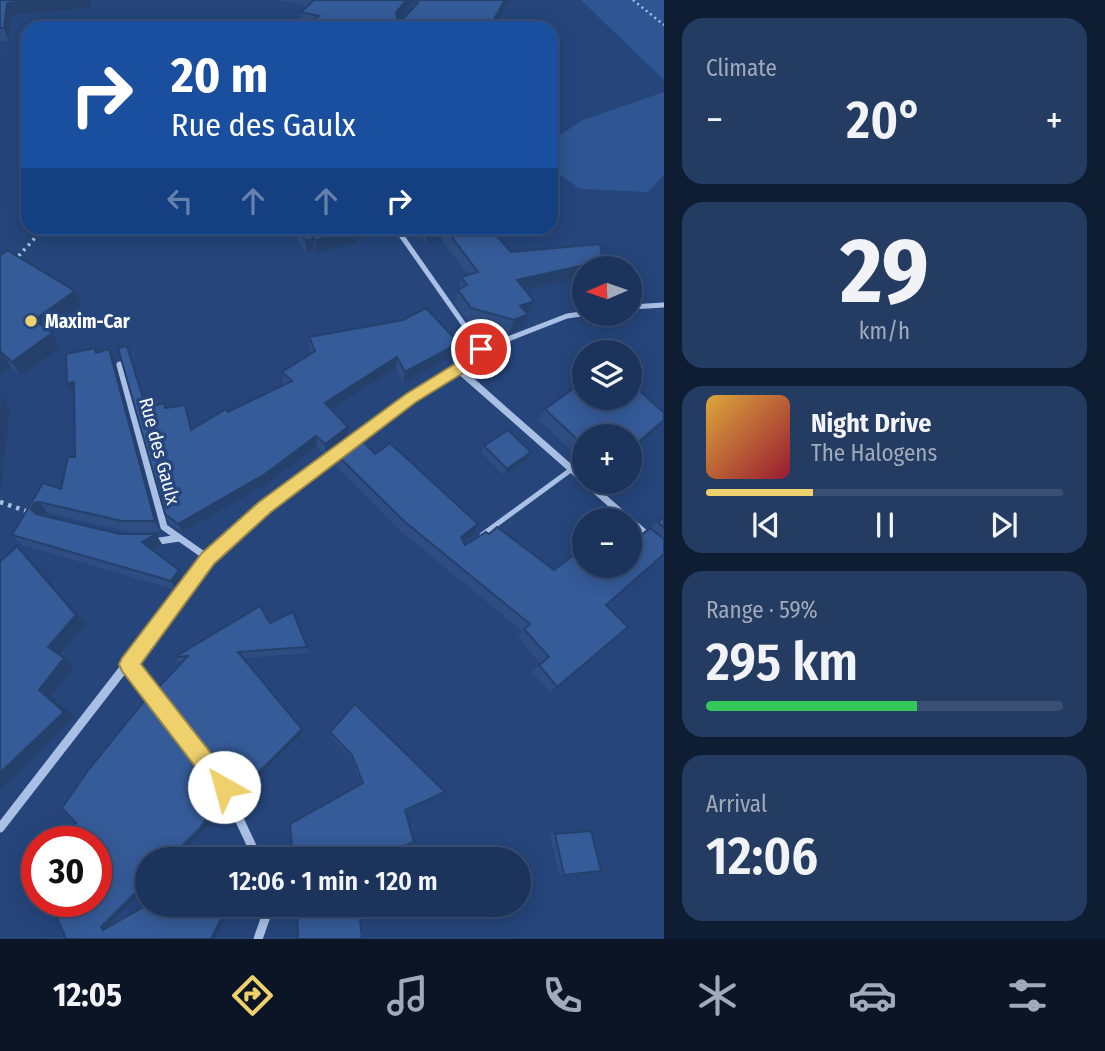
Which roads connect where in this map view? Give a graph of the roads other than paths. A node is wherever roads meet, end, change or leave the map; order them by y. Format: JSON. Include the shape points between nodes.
{"nodes":[{"id":1,"x":401,"y":235,"type":"edge"},
{"id":2,"x":664,"y":305,"type":"edge"},
{"id":3,"x":642,"y":306,"type":"edge"},
{"id":4,"x":572,"y":315,"type":"edge"},
{"id":5,"x":481,"y":349,"type":"junction"},
{"id":6,"x":120,"y":365,"type":"edge"},
{"id":7,"x":458,"y":369,"type":"junction"},
{"id":8,"x":572,"y":470,"type":"joint"},
{"id":9,"x":600,"y":494,"type":"edge"},
{"id":10,"x":616,"y":508,"type":"edge"},
{"id":11,"x":642,"y":531,"type":"edge"},
{"id":12,"x":180,"y":538,"type":"junction"},
{"id":13,"x":473,"y":541,"type":"edge"},
{"id":14,"x":149,"y":542,"type":"edge"},
{"id":15,"x":664,"y":550,"type":"edge"},
{"id":16,"x":208,"y":558,"type":"junction"},
{"id":17,"x":129,"y":664,"type":"junction"},
{"id":18,"x":0,"y":828,"type":"edge"},
{"id":19,"x":252,"y":847,"type":"edge"},
{"id":20,"x":266,"y":917,"type":"edge"},
{"id":21,"x":258,"y":939,"type":"edge"}],
"edges":[{"from":1,"to":5,"type":"street"},
{"from":2,"to":3,"type":"street"},
{"from":4,"to":5,"type":"street"},
{"from":5,"to":7,"type":"street"},
{"from":6,"to":12,"type":"street","name":"Rue des Gaulx","via":[[164,527]]},
{"from":7,"to":8,"type":"street"},
{"from":7,"to":16,"type":"street","via":[[411,398],[265,507]]},
{"from":8,"to":13,"type":"lane"},
{"from":9,"to":10,"type":"street"},
{"from":11,"to":15,"type":"street"},
{"from":12,"to":14,"type":"street"},
{"from":12,"to":16,"type":"street","name":"Rue des Gaulx"},
{"from":16,"to":17,"type":"street"},
{"from":17,"to":18,"type":"street"},
{"from":17,"to":19,"type":"street","via":[[224,787]]},
{"from":20,"to":21,"type":"street"}]}
